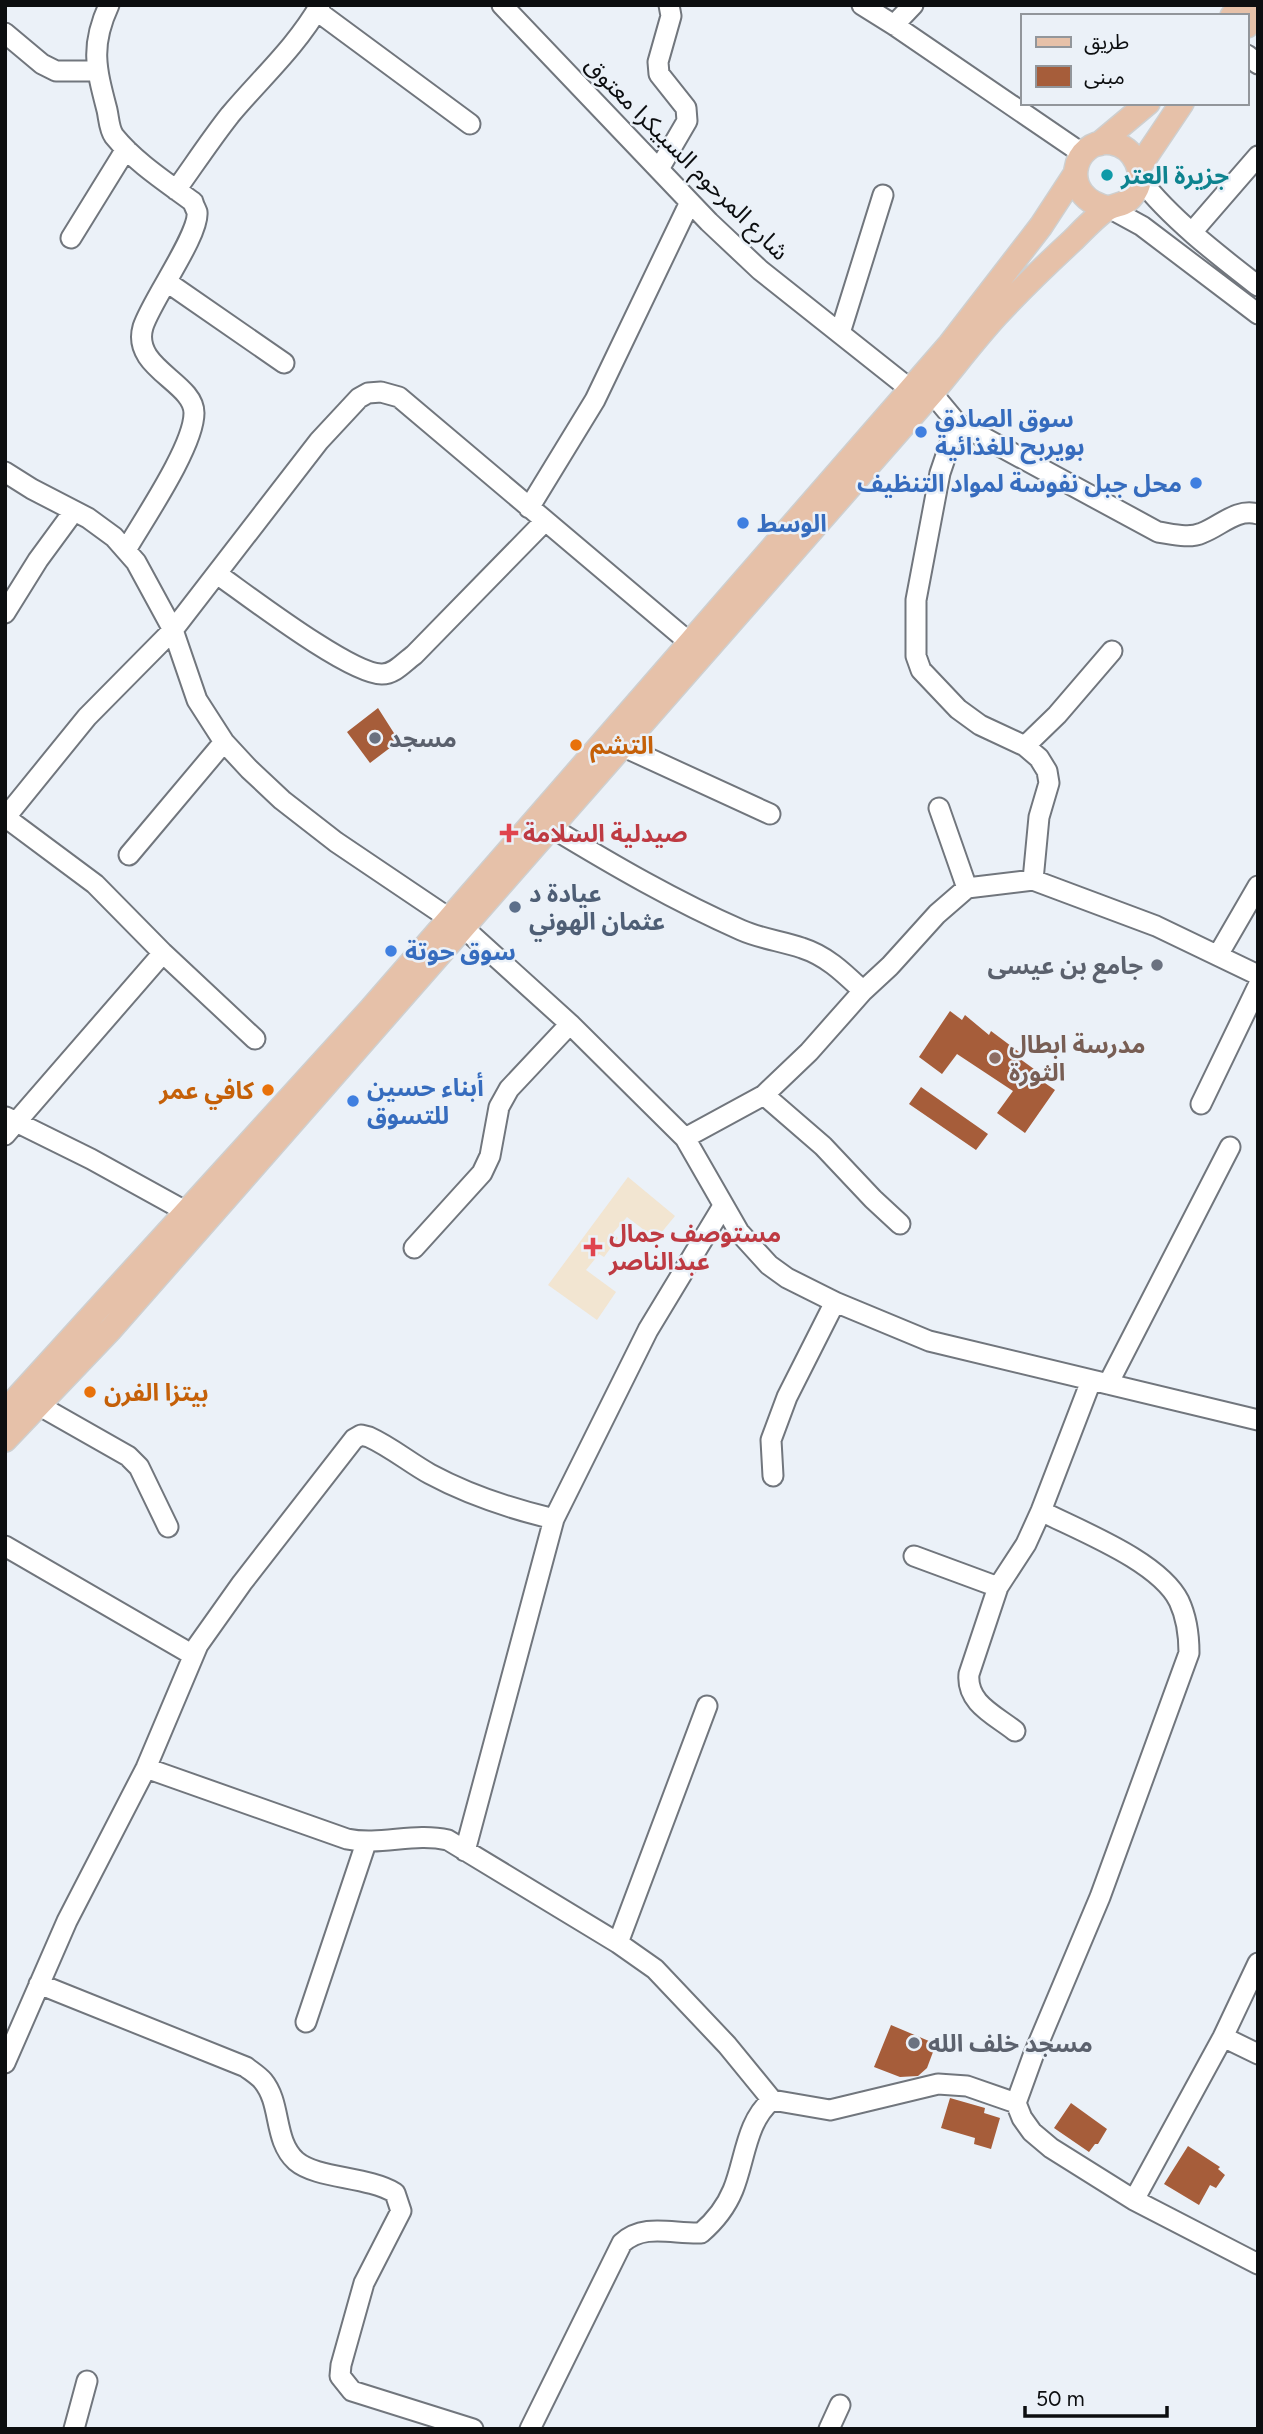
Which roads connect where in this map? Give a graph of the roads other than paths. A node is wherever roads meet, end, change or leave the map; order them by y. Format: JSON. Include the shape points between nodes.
{"nodes":[{"id":1,"x":109,"y":5,"type":"edge"},
{"id":2,"x":502,"y":5,"type":"edge"},
{"id":3,"x":669,"y":5,"type":"edge"},
{"id":4,"x":862,"y":5,"type":"edge"},
{"id":5,"x":913,"y":5,"type":"edge"},
{"id":6,"x":318,"y":8,"type":"edge"},
{"id":7,"x":894,"y":25,"type":"junction"},
{"id":8,"x":5,"y":33,"type":"edge"},
{"id":9,"x":96,"y":71,"type":"junction"},
{"id":10,"x":1146,"y":105,"type":"edge"},
{"id":11,"x":1181,"y":105,"type":"edge"},
{"id":12,"x":470,"y":124,"type":"dead end"},
{"id":13,"x":126,"y":149,"type":"junction"},
{"id":14,"x":1258,"y":156,"type":"edge"},
{"id":15,"x":1086,"y":158,"type":"junction"},
{"id":16,"x":659,"y":169,"type":"junction"},
{"id":17,"x":1140,"y":173,"type":"junction"},
{"id":18,"x":176,"y":190,"type":"junction"},
{"id":19,"x":883,"y":195,"type":"dead end"},
{"id":20,"x":690,"y":202,"type":"junction"},
{"id":21,"x":1109,"y":208,"type":"junction"},
{"id":22,"x":1193,"y":231,"type":"junction"},
{"id":23,"x":71,"y":238,"type":"dead end"},
{"id":24,"x":167,"y":282,"type":"junction"},
{"id":25,"x":1258,"y":286,"type":"edge"},
{"id":26,"x":1258,"y":314,"type":"edge"},
{"id":27,"x":840,"y":333,"type":"junction"},
{"id":28,"x":284,"y":363,"type":"dead end"},
{"id":29,"x":921,"y":391,"type":"junction"},
{"id":30,"x":957,"y":423,"type":"junction"},
{"id":31,"x":5,"y":472,"type":"edge"},
{"id":32,"x":529,"y":508,"type":"junction"},
{"id":33,"x":74,"y":511,"type":"junction"},
{"id":34,"x":1258,"y":514,"type":"edge"},
{"id":35,"x":545,"y":521,"type":"junction"},
{"id":36,"x":126,"y":550,"type":"junction"},
{"id":37,"x":217,"y":574,"type":"junction"},
{"id":38,"x":5,"y":613,"type":"edge"},
{"id":39,"x":173,"y":630,"type":"junction"},
{"id":40,"x":689,"y":642,"type":"junction"},
{"id":41,"x":1112,"y":651,"type":"dead end"},
{"id":42,"x":224,"y":742,"type":"junction"},
{"id":43,"x":1025,"y":746,"type":"junction"},
{"id":44,"x":624,"y":747,"type":"junction"},
{"id":45,"x":939,"y":808,"type":"dead end"},
{"id":46,"x":770,"y":814,"type":"dead end"},
{"id":47,"x":5,"y":817,"type":"edge"},
{"id":48,"x":552,"y":828,"type":"junction"},
{"id":49,"x":129,"y":855,"type":"dead end"},
{"id":50,"x":1033,"y":880,"type":"junction"},
{"id":51,"x":1258,"y":886,"type":"edge"},
{"id":52,"x":967,"y":888,"type":"junction"},
{"id":53,"x":457,"y":923,"type":"junction"},
{"id":54,"x":163,"y":953,"type":"junction"},
{"id":55,"x":1218,"y":955,"type":"junction"},
{"id":56,"x":1258,"y":975,"type":"edge"},
{"id":57,"x":1258,"y":986,"type":"edge"},
{"id":58,"x":863,"y":991,"type":"junction"},
{"id":59,"x":570,"y":1024,"type":"junction"},
{"id":60,"x":255,"y":1039,"type":"dead end"},
{"id":61,"x":764,"y":1095,"type":"junction"},
{"id":62,"x":1201,"y":1104,"type":"dead end"},
{"id":63,"x":9,"y":1124,"type":"edge"},
{"id":64,"x":685,"y":1138,"type":"junction"},
{"id":65,"x":1230,"y":1147,"type":"dead end"},
{"id":66,"x":723,"y":1206,"type":"junction"},
{"id":67,"x":187,"y":1212,"type":"junction"},
{"id":68,"x":900,"y":1224,"type":"dead end"},
{"id":69,"x":414,"y":1248,"type":"dead end"},
{"id":70,"x":835,"y":1302,"type":"junction"},
{"id":71,"x":1099,"y":1383,"type":"junction"},
{"id":72,"x":40,"y":1406,"type":"junction"},
{"id":73,"x":5,"y":1411,"type":"edge"},
{"id":74,"x":1258,"y":1420,"type":"edge"},
{"id":75,"x":5,"y":1440,"type":"edge"},
{"id":76,"x":773,"y":1476,"type":"dead end"},
{"id":77,"x":1041,"y":1511,"type":"junction"},
{"id":78,"x":554,"y":1519,"type":"junction"},
{"id":79,"x":168,"y":1527,"type":"dead end"},
{"id":80,"x":5,"y":1546,"type":"edge"},
{"id":81,"x":914,"y":1556,"type":"dead end"},
{"id":82,"x":998,"y":1587,"type":"junction"},
{"id":83,"x":193,"y":1655,"type":"junction"},
{"id":84,"x":707,"y":1706,"type":"dead end"},
{"id":85,"x":1015,"y":1731,"type":"dead end"},
{"id":86,"x":146,"y":1768,"type":"junction"},
{"id":87,"x":366,"y":1843,"type":"junction"},
{"id":88,"x":464,"y":1851,"type":"junction"},
{"id":89,"x":618,"y":1943,"type":"junction"},
{"id":90,"x":1258,"y":1963,"type":"edge"},
{"id":91,"x":38,"y":1984,"type":"junction"},
{"id":92,"x":306,"y":2022,"type":"dead end"},
{"id":93,"x":1223,"y":2037,"type":"junction"},
{"id":94,"x":1258,"y":2054,"type":"edge"},
{"id":95,"x":5,"y":2063,"type":"edge"},
{"id":96,"x":772,"y":2100,"type":"junction"},
{"id":97,"x":1016,"y":2103,"type":"junction"},
{"id":98,"x":1134,"y":2200,"type":"junction"},
{"id":99,"x":1258,"y":2264,"type":"edge"},
{"id":100,"x":87,"y":2381,"type":"dead end"},
{"id":101,"x":840,"y":2405,"type":"dead end"},
{"id":102,"x":74,"y":2429,"type":"edge"},
{"id":103,"x":473,"y":2429,"type":"edge"},
{"id":104,"x":530,"y":2429,"type":"edge"},
{"id":105,"x":829,"y":2429,"type":"edge"}],
"edges":[{"from":1,"to":9,"type":"street","via":[[97,37]]},
{"from":2,"to":16,"type":"street","name":"شارع المرحوم السبيكرا معتوق"},
{"from":3,"to":16,"type":"street","via":[[671,16],[659,74],[686,108],[687,121]]},
{"from":4,"to":7,"type":"street"},
{"from":5,"to":7,"type":"street"},
{"from":6,"to":12,"type":"street"},
{"from":6,"to":18,"type":"street","via":[[282,58],[215,134]]},
{"from":7,"to":15,"type":"street"},
{"from":8,"to":9,"type":"street","via":[[56,71]]},
{"from":9,"to":13,"type":"street","via":[[111,132]]},
{"from":10,"to":15,"type":"main road"},
{"from":11,"to":17,"type":"main road"},
{"from":13,"to":18,"type":"street"},
{"from":13,"to":23,"type":"street"},
{"from":14,"to":22,"type":"street"},
{"from":15,"to":17,"type":"main road","via":[[1112,143],[1133,156]]},
{"from":15,"to":21,"type":"main road","via":[[1078,187],[1096,206]]},
{"from":15,"to":29,"type":"main road"},
{"from":16,"to":20,"type":"street","name":"شارع المرحوم السبيكرا معتوق"},
{"from":17,"to":21,"type":"main road","via":[[1130,200]]},
{"from":17,"to":22,"type":"street","via":[[1154,196]]},
{"from":18,"to":24,"type":"street","via":[[192,202],[197,214]]},
{"from":19,"to":27,"type":"street"},
{"from":20,"to":27,"type":"street","name":"شارع المرحوم السبيكرا معتوق","via":[[760,270]]},
{"from":20,"to":32,"type":"street","via":[[595,400]]},
{"from":21,"to":26,"type":"street","via":[[1142,226]]},
{"from":21,"to":29,"type":"main road"},
{"from":22,"to":25,"type":"street"},
{"from":24,"to":28,"type":"street"},
{"from":24,"to":36,"type":"street","via":[[142,329],[141,346],[195,410],[183,453]]},
{"from":27,"to":29,"type":"street","name":"شارع المرحوم السبيكرا معتوق"},
{"from":29,"to":30,"type":"street","name":"شارع المرحوم السبيكرا معتوق"},
{"from":29,"to":40,"type":"main road"},
{"from":29,"to":44,"type":"main road"},
{"from":30,"to":34,"type":"street","via":[[1158,533],[1199,535],[1230,517],[1249,511]]},
{"from":30,"to":43,"type":"street","via":[[940,473],[916,600],[916,656],[921,670],[958,709]]},
{"from":31,"to":33,"type":"street"},
{"from":32,"to":35,"type":"street"},
{"from":32,"to":37,"type":"street","via":[[399,397],[381,391],[368,393],[319,440]]},
{"from":33,"to":36,"type":"street"},
{"from":33,"to":38,"type":"street"},
{"from":35,"to":37,"type":"street","via":[[414,655],[385,674],[344,661]]},
{"from":35,"to":40,"type":"street"},
{"from":36,"to":39,"type":"street"},
{"from":37,"to":39,"type":"street"},
{"from":39,"to":42,"type":"street","via":[[197,700]]},
{"from":39,"to":47,"type":"street","via":[[87,716]]},
{"from":40,"to":53,"type":"main road"},
{"from":41,"to":43,"type":"street"},
{"from":42,"to":49,"type":"street"},
{"from":42,"to":53,"type":"street","via":[[282,800],[336,842]]},
{"from":43,"to":50,"type":"street","via":[[1043,764],[1049,783],[1039,817]]},
{"from":44,"to":46,"type":"street"},
{"from":44,"to":48,"type":"main road"},
{"from":45,"to":52,"type":"street"},
{"from":47,"to":54,"type":"street","via":[[95,884]]},
{"from":48,"to":53,"type":"main road"},
{"from":48,"to":58,"type":"street","via":[[614,866],[730,925],[821,956]]},
{"from":50,"to":52,"type":"street"},
{"from":50,"to":55,"type":"street","via":[[1156,926]]},
{"from":51,"to":55,"type":"street"},
{"from":52,"to":58,"type":"street"},
{"from":53,"to":59,"type":"street"},
{"from":53,"to":67,"type":"main road","via":[[370,1010]]},
{"from":53,"to":72,"type":"main road"},
{"from":54,"to":60,"type":"street"},
{"from":54,"to":63,"type":"street"},
{"from":55,"to":56,"type":"street"},
{"from":57,"to":62,"type":"street"},
{"from":58,"to":61,"type":"street"},
{"from":59,"to":64,"type":"street"},
{"from":59,"to":69,"type":"street","via":[[509,1089],[499,1107],[490,1156],[482,1173]]},
{"from":61,"to":64,"type":"street"},
{"from":61,"to":68,"type":"street","via":[[823,1146]]},
{"from":63,"to":67,"type":"street","via":[[91,1159]]},
{"from":64,"to":66,"type":"street"},
{"from":65,"to":71,"type":"street"},
{"from":66,"to":70,"type":"street","via":[[769,1265]]},
{"from":66,"to":78,"type":"street","via":[[648,1330]]},
{"from":67,"to":73,"type":"main road"},
{"from":70,"to":71,"type":"street","via":[[929,1341]]},
{"from":70,"to":76,"type":"street","via":[[787,1397],[771,1440]]},
{"from":71,"to":74,"type":"street"},
{"from":71,"to":77,"type":"street"},
{"from":72,"to":75,"type":"main road"},
{"from":72,"to":79,"type":"street","via":[[128,1456],[138,1466]]},
{"from":77,"to":82,"type":"street"},
{"from":77,"to":97,"type":"street","via":[[1118,1550],[1169,1586],[1185,1616],[1189,1653],[1100,1897]]},
{"from":78,"to":83,"type":"street","via":[[521,1512],[471,1492],[360,1436],[242,1583]]},
{"from":78,"to":88,"type":"street"},
{"from":80,"to":83,"type":"street"},
{"from":81,"to":82,"type":"street"},
{"from":82,"to":85,"type":"street","via":[[968,1687],[978,1703]]},
{"from":83,"to":86,"type":"street"},
{"from":84,"to":89,"type":"street"},
{"from":86,"to":87,"type":"street"},
{"from":86,"to":91,"type":"street"},
{"from":87,"to":88,"type":"street","via":[[433,1837]]},
{"from":87,"to":92,"type":"street"},
{"from":88,"to":89,"type":"street"},
{"from":89,"to":96,"type":"street","via":[[655,1969]]},
{"from":90,"to":93,"type":"street"},
{"from":91,"to":95,"type":"street"},
{"from":91,"to":103,"type":"street","via":[[246,2067],[263,2081],[286,2150],[298,2163],[382,2185],[395,2193],[401,2211],[364,2283],[340,2376],[352,2391]]},
{"from":93,"to":94,"type":"street"},
{"from":93,"to":98,"type":"street"},
{"from":96,"to":97,"type":"street","via":[[830,2110],[938,2084],[967,2086]]},
{"from":96,"to":104,"type":"street","via":[[758,2115],[733,2190],[701,2234],[644,2230],[622,2243]]},
{"from":97,"to":98,"type":"street","via":[[1032,2132],[1051,2148]]},
{"from":98,"to":99,"type":"street"},
{"from":100,"to":102,"type":"street"},
{"from":101,"to":105,"type":"street"}]}
